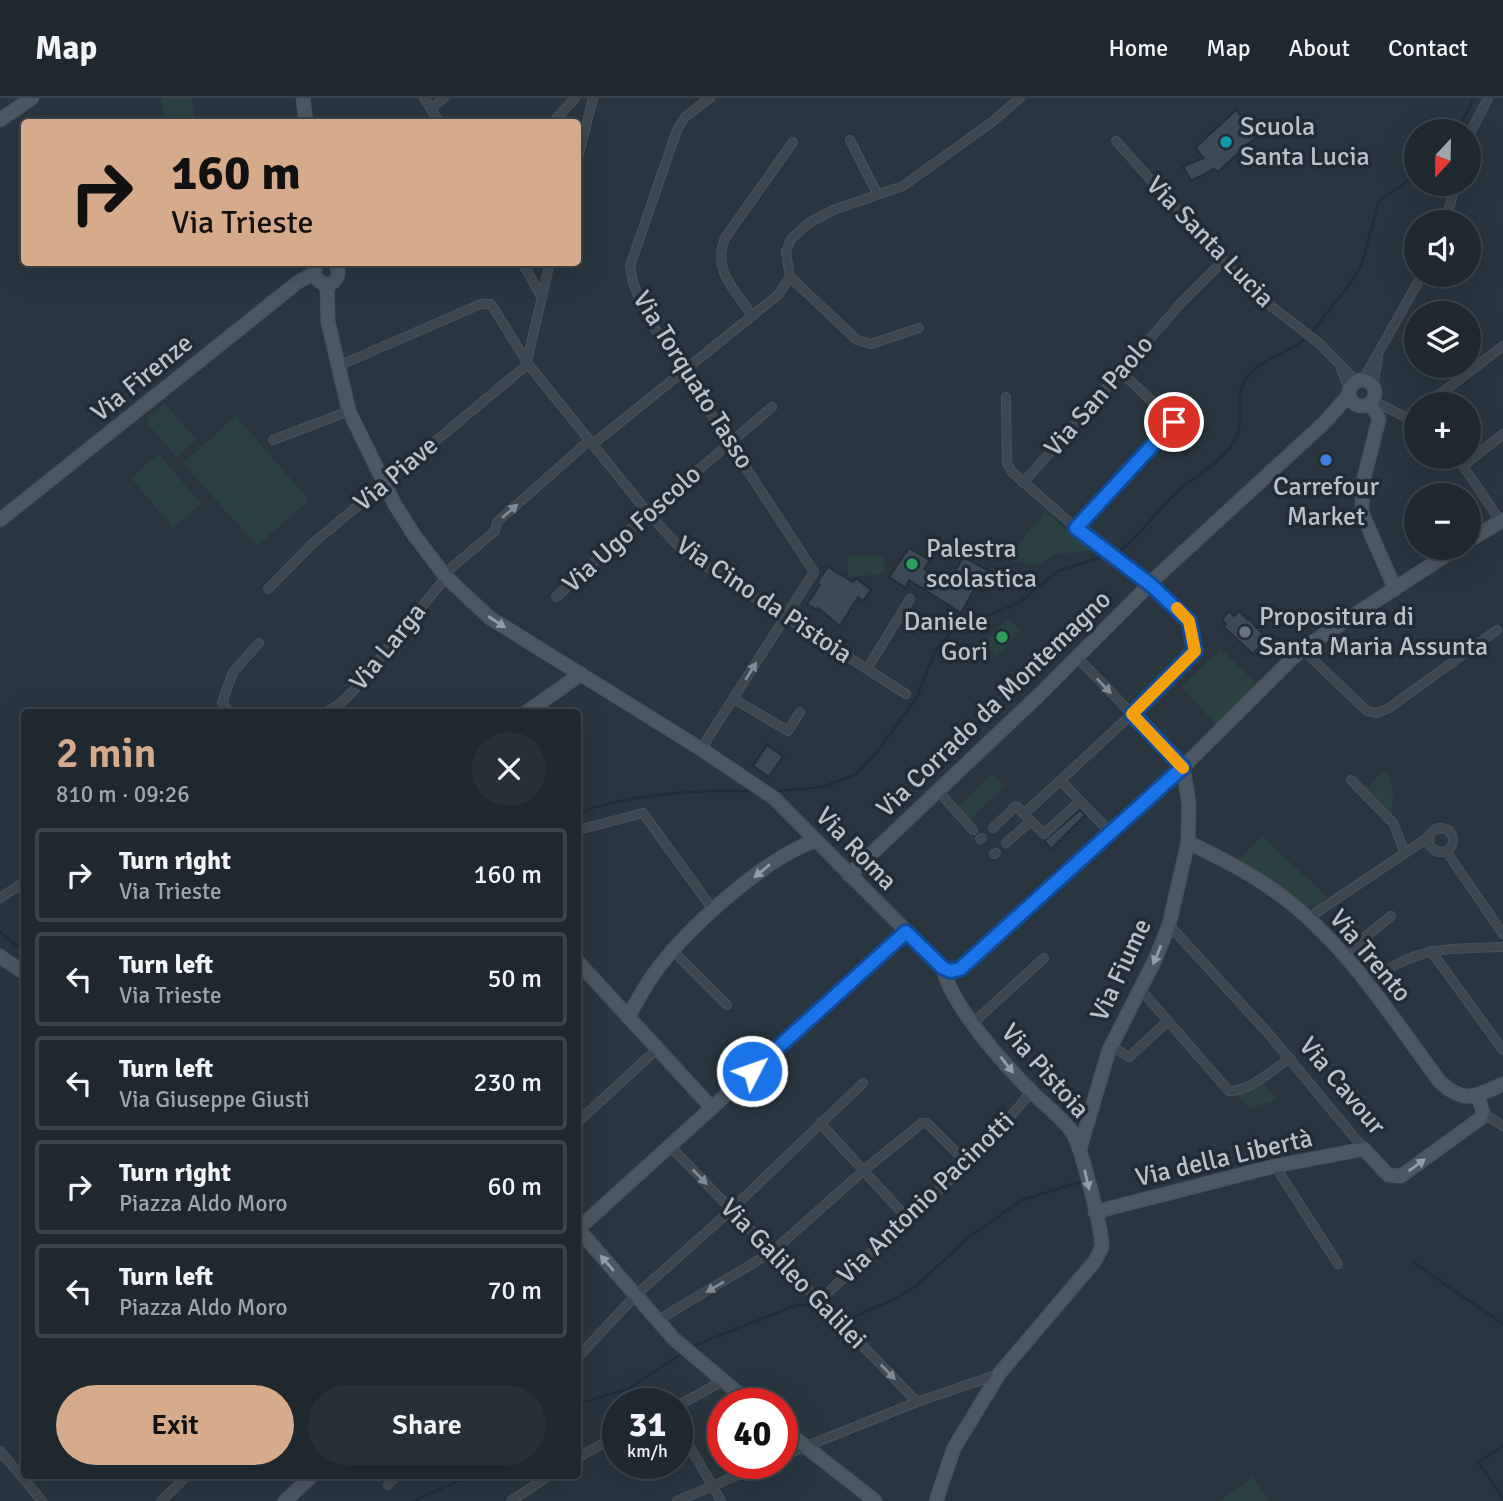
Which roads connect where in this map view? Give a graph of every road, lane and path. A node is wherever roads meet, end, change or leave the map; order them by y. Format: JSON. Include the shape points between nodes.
{"nodes":[{"id":1,"x":32,"y":98,"type":"edge"},
{"id":2,"x":303,"y":98,"type":"edge"},
{"id":3,"x":424,"y":98,"type":"edge"},
{"id":4,"x":444,"y":98,"type":"edge"},
{"id":5,"x":575,"y":98,"type":"edge"},
{"id":6,"x":593,"y":98,"type":"edge"},
{"id":7,"x":710,"y":98,"type":"edge"},
{"id":8,"x":1020,"y":98,"type":"edge"},
{"id":9,"x":1489,"y":98,"type":"edge"},
{"id":10,"x":431,"y":109,"type":"junction"},
{"id":11,"x":306,"y":119,"type":"edge"},
{"id":12,"x":437,"y":119,"type":"edge"},
{"id":13,"x":556,"y":119,"type":"edge"},
{"id":14,"x":1478,"y":119,"type":"edge"},
{"id":15,"x":0,"y":120,"type":"edge"},
{"id":16,"x":850,"y":140,"type":"dead end"},
{"id":17,"x":1116,"y":141,"type":"dead end"},
{"id":18,"x":793,"y":142,"type":"dead end"},
{"id":19,"x":581,"y":146,"type":"edge"},
{"id":20,"x":878,"y":195,"type":"junction"},
{"id":21,"x":1223,"y":261,"type":"junction"},
{"id":22,"x":338,"y":266,"type":"edge"},
{"id":23,"x":524,"y":266,"type":"edge"},
{"id":24,"x":549,"y":266,"type":"edge"},
{"id":25,"x":315,"y":268,"type":"edge"},
{"id":26,"x":790,"y":277,"type":"junction"},
{"id":27,"x":327,"y":285,"type":"junction"},
{"id":28,"x":1415,"y":287,"type":"edge"},
{"id":29,"x":541,"y":296,"type":"junction"},
{"id":30,"x":751,"y":314,"type":"junction"},
{"id":31,"x":919,"y":328,"type":"dead end"},
{"id":32,"x":1503,"y":346,"type":"edge"},
{"id":33,"x":528,"y":364,"type":"junction"},
{"id":34,"x":338,"y":366,"type":"junction"},
{"id":35,"x":684,"y":371,"type":"junction"},
{"id":36,"x":1120,"y":371,"type":"junction"},
{"id":37,"x":1443,"y":392,"type":"edge"},
{"id":38,"x":1361,"y":394,"type":"junction"},
{"id":39,"x":1006,"y":397,"type":"dead end"},
{"id":40,"x":772,"y":407,"type":"dead end"},
{"id":41,"x":349,"y":411,"type":"junction"},
{"id":42,"x":1404,"y":413,"type":"edge"},
{"id":43,"x":1503,"y":434,"type":"edge"},
{"id":44,"x":274,"y":440,"type":"dead end"},
{"id":45,"x":591,"y":442,"type":"junction"},
{"id":46,"x":730,"y":442,"type":"junction"},
{"id":47,"x":1481,"y":452,"type":"edge"},
{"id":48,"x":1466,"y":469,"type":"edge"},
{"id":49,"x":1023,"y":483,"type":"junction"},
{"id":50,"x":383,"y":485,"type":"junction"},
{"id":51,"x":648,"y":513,"type":"junction"},
{"id":52,"x":0,"y":520,"type":"edge"},
{"id":53,"x":1502,"y":521,"type":"edge"},
{"id":54,"x":1076,"y":528,"type":"junction"},
{"id":55,"x":1481,"y":533,"type":"edge"},
{"id":56,"x":1439,"y":560,"type":"edge"},
{"id":57,"x":445,"y":576,"type":"junction"},
{"id":58,"x":1151,"y":585,"type":"junction"},
{"id":59,"x":268,"y":589,"type":"dead end"},
{"id":60,"x":1395,"y":589,"type":"junction"},
{"id":61,"x":556,"y":597,"type":"dead end"},
{"id":62,"x":910,"y":599,"type":"dead end"},
{"id":63,"x":786,"y":616,"type":"junction"},
{"id":64,"x":1497,"y":630,"type":"dead end"},
{"id":65,"x":258,"y":643,"type":"dead end"},
{"id":66,"x":1302,"y":649,"type":"junction"},
{"id":67,"x":1077,"y":657,"type":"junction"},
{"id":68,"x":867,"y":669,"type":"junction"},
{"id":69,"x":581,"y":674,"type":"junction"},
{"id":70,"x":906,"y":694,"type":"dead end"},
{"id":71,"x":734,"y":699,"type":"junction"},
{"id":72,"x":222,"y":703,"type":"junction"},
{"id":73,"x":219,"y":709,"type":"edge"},
{"id":74,"x":227,"y":709,"type":"edge"},
{"id":75,"x":332,"y":709,"type":"edge"},
{"id":76,"x":534,"y":709,"type":"edge"},
{"id":77,"x":800,"y":712,"type":"dead end"},
{"id":78,"x":1132,"y":714,"type":"junction"},
{"id":79,"x":701,"y":749,"type":"junction"},
{"id":80,"x":1183,"y":767,"type":"junction"},
{"id":81,"x":1060,"y":780,"type":"junction"},
{"id":82,"x":1351,"y":780,"type":"dead end"},
{"id":83,"x":937,"y":790,"type":"junction"},
{"id":84,"x":1080,"y":800,"type":"junction"},
{"id":85,"x":1028,"y":817,"type":"junction"},
{"id":86,"x":993,"y":828,"type":"dead end"},
{"id":87,"x":581,"y":829,"type":"edge"},
{"id":88,"x":973,"y":830,"type":"dead end"},
{"id":89,"x":1110,"y":832,"type":"junction"},
{"id":90,"x":1429,"y":836,"type":"junction"},
{"id":91,"x":816,"y":841,"type":"junction"},
{"id":92,"x":1188,"y":842,"type":"junction"},
{"id":93,"x":1006,"y":843,"type":"dead end"},
{"id":94,"x":1446,"y":850,"type":"junction"},
{"id":95,"x":1405,"y":853,"type":"junction"},
{"id":96,"x":849,"y":875,"type":"junction"},
{"id":97,"x":21,"y":884,"type":"edge"},
{"id":98,"x":0,"y":898,"type":"edge"},
{"id":99,"x":714,"y":911,"type":"junction"},
{"id":100,"x":1391,"y":916,"type":"dead end"},
{"id":101,"x":1308,"y":918,"type":"junction"},
{"id":102,"x":1169,"y":925,"type":"junction"},
{"id":103,"x":906,"y":932,"type":"junction"},
{"id":104,"x":1503,"y":934,"type":"edge"},
{"id":105,"x":1503,"y":947,"type":"edge"},
{"id":106,"x":673,"y":951,"type":"junction"},
{"id":107,"x":1431,"y":951,"type":"junction"},
{"id":108,"x":1343,"y":955,"type":"junction"},
{"id":109,"x":0,"y":956,"type":"edge"},
{"id":110,"x":1044,"y":958,"type":"dead end"},
{"id":111,"x":581,"y":965,"type":"edge"},
{"id":112,"x":943,"y":968,"type":"junction"},
{"id":113,"x":21,"y":971,"type":"edge"},
{"id":114,"x":1367,"y":983,"type":"junction"},
{"id":115,"x":1140,"y":989,"type":"junction"},
{"id":116,"x":727,"y":1005,"type":"dead end"},
{"id":117,"x":628,"y":1017,"type":"junction"},
{"id":118,"x":1168,"y":1021,"type":"junction"},
{"id":119,"x":974,"y":1023,"type":"junction"},
{"id":120,"x":1111,"y":1046,"type":"junction"},
{"id":121,"x":658,"y":1048,"type":"junction"},
{"id":122,"x":1503,"y":1050,"type":"edge"},
{"id":123,"x":1290,"y":1058,"type":"junction"},
{"id":124,"x":863,"y":1083,"type":"dead end"},
{"id":125,"x":1503,"y":1084,"type":"edge"},
{"id":126,"x":1031,"y":1092,"type":"junction"},
{"id":127,"x":1478,"y":1096,"type":"junction"},
{"id":128,"x":711,"y":1107,"type":"junction"},
{"id":129,"x":1483,"y":1112,"type":"junction"},
{"id":130,"x":581,"y":1119,"type":"edge"},
{"id":131,"x":820,"y":1124,"type":"junction"},
{"id":132,"x":1503,"y":1126,"type":"edge"},
{"id":133,"x":669,"y":1145,"type":"junction"},
{"id":134,"x":1080,"y":1148,"type":"junction"},
{"id":135,"x":1364,"y":1149,"type":"junction"},
{"id":136,"x":966,"y":1162,"type":"junction"},
{"id":137,"x":1275,"y":1166,"type":"junction"},
{"id":138,"x":863,"y":1171,"type":"junction"},
{"id":139,"x":731,"y":1210,"type":"junction"},
{"id":140,"x":1095,"y":1212,"type":"junction"},
{"id":141,"x":907,"y":1218,"type":"junction"},
{"id":142,"x":581,"y":1226,"type":"edge"},
{"id":143,"x":581,"y":1232,"type":"edge"},
{"id":144,"x":772,"y":1252,"type":"junction"},
{"id":145,"x":1338,"y":1264,"type":"dead end"},
{"id":146,"x":636,"y":1295,"type":"junction"},
{"id":147,"x":819,"y":1301,"type":"junction"},
{"id":148,"x":658,"y":1320,"type":"junction"},
{"id":149,"x":581,"y":1354,"type":"edge"},
{"id":150,"x":999,"y":1374,"type":"junction"},
{"id":151,"x":723,"y":1381,"type":"junction"},
{"id":152,"x":732,"y":1388,"type":"edge"},
{"id":153,"x":693,"y":1397,"type":"edge"},
{"id":154,"x":917,"y":1402,"type":"junction"},
{"id":155,"x":798,"y":1441,"type":"edge"},
{"id":156,"x":602,"y":1444,"type":"edge"},
{"id":157,"x":806,"y":1447,"type":"junction"},
{"id":158,"x":798,"y":1450,"type":"edge"},
{"id":159,"x":0,"y":1451,"type":"edge"},
{"id":160,"x":693,"y":1452,"type":"edge"},
{"id":161,"x":581,"y":1455,"type":"edge"},
{"id":162,"x":21,"y":1476,"type":"edge"},
{"id":163,"x":24,"y":1479,"type":"edge"},
{"id":164,"x":183,"y":1479,"type":"edge"},
{"id":165,"x":393,"y":1479,"type":"edge"},
{"id":166,"x":544,"y":1479,"type":"edge"},
{"id":167,"x":727,"y":1479,"type":"edge"},
{"id":168,"x":298,"y":1481,"type":"edge"},
{"id":169,"x":388,"y":1485,"type":"dead end"},
{"id":170,"x":712,"y":1485,"type":"junction"},
{"id":171,"x":42,"y":1501,"type":"edge"},
{"id":172,"x":160,"y":1501,"type":"edge"},
{"id":173,"x":286,"y":1501,"type":"edge"},
{"id":174,"x":511,"y":1501,"type":"edge"},
{"id":175,"x":677,"y":1501,"type":"edge"},
{"id":176,"x":722,"y":1501,"type":"edge"},
{"id":177,"x":875,"y":1501,"type":"edge"},
{"id":178,"x":936,"y":1501,"type":"edge"}],
"edges":[{"from":1,"to":15,"type":"street"},
{"from":2,"to":11,"type":"street"},
{"from":3,"to":10,"type":"street"},
{"from":4,"to":10,"type":"street"},
{"from":5,"to":13,"type":"street"},
{"from":6,"to":19,"type":"street"},
{"from":7,"to":35,"type":"street","name":"Via Torquato Tasso","via":[[685,117],[677,130],[631,266],[639,301]]},
{"from":8,"to":20,"type":"street","via":[[903,186]]},
{"from":9,"to":14,"type":"street"},
{"from":10,"to":12,"type":"street"},
{"from":16,"to":20,"type":"street"},
{"from":17,"to":21,"type":"street","name":"Via Santa Lucia"},
{"from":18,"to":30,"type":"street","via":[[720,249],[722,270]]},
{"from":20,"to":26,"type":"street","via":[[833,210],[796,232],[786,252]]},
{"from":21,"to":36,"type":"street","name":"Via San Paolo"},
{"from":21,"to":38,"type":"street","name":"Via Santa Lucia","via":[[1254,294],[1319,343]]},
{"from":22,"to":27,"type":"street","via":[[337,279]]},
{"from":23,"to":29,"type":"street"},
{"from":24,"to":29,"type":"street"},
{"from":25,"to":27,"type":"street","via":[[320,284]]},
{"from":25,"to":52,"type":"street","name":"Via Firenze"},
{"from":26,"to":30,"type":"street","name":"Via Larga","via":[[778,295]]},
{"from":26,"to":31,"type":"street","via":[[864,343],[882,342]]},
{"from":27,"to":34,"type":"street","name":"Via Roma","via":[[328,322]]},
{"from":28,"to":38,"type":"street"},
{"from":29,"to":33,"type":"street"},
{"from":30,"to":35,"type":"street","name":"Via Larga"},
{"from":32,"to":37,"type":"street"},
{"from":33,"to":34,"type":"street","name":"Via Cino da Pistoia","via":[[486,302]]},
{"from":33,"to":45,"type":"street","name":"Via Cino da Pistoia"},
{"from":33,"to":50,"type":"street","name":"Via Piave"},
{"from":34,"to":41,"type":"street","name":"Via Roma"},
{"from":35,"to":45,"type":"street","name":"Via Larga"},
{"from":35,"to":46,"type":"street","name":"Via Torquato Tasso"},
{"from":36,"to":49,"type":"street","name":"Via San Paolo"},
{"from":36,"to":54,"type":"street","via":[[1174,422]]},
{"from":38,"to":42,"type":"street","name":"Via Santa Lucia"},
{"from":38,"to":58,"type":"street","name":"Via Corrado da Montemagno"},
{"from":38,"to":60,"type":"street","via":[[1373,422],[1362,513]]},
{"from":39,"to":49,"type":"street","via":[[1007,463]]},
{"from":40,"to":46,"type":"street","name":"Via Ugo Foscolo"},
{"from":41,"to":44,"type":"street"},
{"from":41,"to":50,"type":"street","name":"Via Roma"},
{"from":43,"to":47,"type":"street"},
{"from":45,"to":51,"type":"street","name":"Via Cino da Pistoia"},
{"from":57,"to":45,"type":"street","name":"Via Larga","one_way":true,"via":[[548,474]]},
{"from":46,"to":51,"type":"street","name":"Via Ugo Foscolo"},
{"from":46,"to":63,"type":"street","name":"Via Torquato Tasso","via":[[814,572]]},
{"from":48,"to":53,"type":"street"},
{"from":49,"to":54,"type":"street"},
{"from":50,"to":57,"type":"street","name":"Via Roma"},
{"from":50,"to":59,"type":"street","name":"Via Piave","via":[[312,544]]},
{"from":51,"to":61,"type":"street","name":"Via Ugo Foscolo"},
{"from":51,"to":63,"type":"street","name":"Via Cino da Pistoia","via":[[685,553]]},
{"from":53,"to":55,"type":"street"},
{"from":54,"to":58,"type":"street"},
{"from":56,"to":60,"type":"street"},
{"from":57,"to":69,"type":"street","name":"Via Roma","one_way":true,"via":[[490,618]]},
{"from":57,"to":75,"type":"street","name":"Via Larga","via":[[354,690]]},
{"from":58,"to":67,"type":"street","name":"Via Corrado da Montemagno"},
{"from":58,"to":78,"type":"street","via":[[1189,621],[1195,651]]},
{"from":60,"to":66,"type":"street"},
{"from":62,"to":68,"type":"street"},
{"from":63,"to":68,"type":"street","name":"Via Cino da Pistoia"},
{"from":71,"to":63,"type":"street","one_way":true},
{"from":64,"to":66,"type":"street","via":[[1401,701],[1377,713],[1367,710]]},
{"from":65,"to":72,"type":"street","via":[[233,672]]},
{"from":66,"to":80,"type":"street"},
{"from":67,"to":78,"type":"street","one_way":true},
{"from":67,"to":83,"type":"street","name":"Via Corrado da Montemagno"},
{"from":68,"to":70,"type":"street","name":"Via Cino da Pistoia"},
{"from":69,"to":76,"type":"street"},
{"from":69,"to":79,"type":"street","name":"Via Roma"},
{"from":71,"to":77,"type":"street","via":[[788,731]]},
{"from":71,"to":79,"type":"street"},
{"from":72,"to":73,"type":"street"},
{"from":72,"to":74,"type":"street"},
{"from":78,"to":80,"type":"street"},
{"from":78,"to":81,"type":"street"},
{"from":79,"to":91,"type":"street","name":"Via Roma","via":[[774,798]]},
{"from":80,"to":89,"type":"street"},
{"from":80,"to":92,"type":"street","name":"Via Fiume"},
{"from":81,"to":84,"type":"street"},
{"from":81,"to":85,"type":"street"},
{"from":82,"to":95,"type":"street","via":[[1392,823]]},
{"from":83,"to":88,"type":"street"},
{"from":83,"to":96,"type":"street","name":"Via Corrado da Montemagno"},
{"from":84,"to":85,"type":"street","via":[[1044,834]]},
{"from":84,"to":89,"type":"street"},
{"from":85,"to":86,"type":"street","via":[[1016,806]]},
{"from":85,"to":93,"type":"street"},
{"from":87,"to":99,"type":"street","via":[[643,813]]},
{"from":89,"to":112,"type":"street","via":[[964,966],[954,971]]},
{"from":90,"to":94,"type":"street","via":[[1434,849]]},
{"from":90,"to":94,"type":"street","via":[[1437,828],[1448,830],[1453,842]]},
{"from":90,"to":95,"type":"street"},
{"from":91,"to":96,"type":"street","name":"Via Roma"},
{"from":91,"to":99,"type":"street","one_way":true,"via":[[774,861]]},
{"from":92,"to":101,"type":"street","name":"Via Trento","via":[[1255,877]]},
{"from":92,"to":102,"type":"street","name":"Via Fiume"},
{"from":94,"to":104,"type":"street"},
{"from":95,"to":101,"type":"street"},
{"from":96,"to":103,"type":"street","name":"Via Roma"},
{"from":97,"to":98,"type":"street"},
{"from":99,"to":106,"type":"street"},
{"from":100,"to":108,"type":"street"},
{"from":101,"to":108,"type":"street","name":"Via Trento"},
{"from":102,"to":115,"type":"street","name":"Via Fiume","one_way":true},
{"from":102,"to":123,"type":"street","name":"Via Cavour"},
{"from":103,"to":112,"type":"street","name":"Via Roma"},
{"from":103,"to":128,"type":"street"},
{"from":105,"to":107,"type":"street"},
{"from":106,"to":116,"type":"street"},
{"from":106,"to":117,"type":"street"},
{"from":107,"to":114,"type":"street","via":[[1392,965]]},
{"from":107,"to":122,"type":"street"},
{"from":108,"to":114,"type":"street","name":"Via Trento"},
{"from":109,"to":113,"type":"street"},
{"from":110,"to":119,"type":"street"},
{"from":111,"to":117,"type":"street"},
{"from":112,"to":119,"type":"street","name":"Via Pistoia","via":[[949,989]]},
{"from":114,"to":127,"type":"street","name":"Via Trento","via":[[1440,1082],[1460,1097]]},
{"from":115,"to":118,"type":"street"},
{"from":115,"to":120,"type":"street","name":"Via Fiume"},
{"from":117,"to":121,"type":"street"},
{"from":118,"to":120,"type":"street","via":[[1129,1057]]},
{"from":118,"to":123,"type":"street","via":[[1231,1091],[1259,1080]]},
{"from":119,"to":126,"type":"street","name":"Via Pistoia","one_way":true},
{"from":120,"to":134,"type":"street","name":"Via Fiume"},
{"from":121,"to":128,"type":"street"},
{"from":121,"to":130,"type":"street"},
{"from":123,"to":135,"type":"street","name":"Via Cavour"},
{"from":124,"to":131,"type":"street"},
{"from":125,"to":127,"type":"street"},
{"from":126,"to":134,"type":"street","name":"Via Pistoia","via":[[1072,1132]]},
{"from":126,"to":136,"type":"street","name":"Via Antonio Pacinotti"},
{"from":127,"to":129,"type":"street"},
{"from":128,"to":133,"type":"street"},
{"from":129,"to":132,"type":"street"},
{"from":135,"to":129,"type":"street","name":"Via Cavour","one_way":true,"via":[[1388,1175],[1401,1176]]},
{"from":131,"to":138,"type":"street"},
{"from":131,"to":139,"type":"street"},
{"from":133,"to":139,"type":"street","name":"Via Galileo Galilei","one_way":true},
{"from":133,"to":142,"type":"street"},
{"from":134,"to":140,"type":"street","name":"Via Pistoia","one_way":true},
{"from":135,"to":137,"type":"street","name":"Via della Libertà"},
{"from":136,"to":138,"type":"street","via":[[922,1123]]},
{"from":136,"to":141,"type":"street","name":"Via Antonio Pacinotti"},
{"from":137,"to":140,"type":"street","name":"Via della Libertà"},
{"from":137,"to":145,"type":"street"},
{"from":138,"to":141,"type":"street"},
{"from":138,"to":144,"type":"street"},
{"from":139,"to":144,"type":"street","name":"Via Galileo Galilei"},
{"from":139,"to":146,"type":"street"},
{"from":140,"to":150,"type":"street","name":"Via Pistoia","via":[[1102,1239],[1100,1254]]},
{"from":141,"to":147,"type":"street","name":"Via Antonio Pacinotti"},
{"from":146,"to":143,"type":"street","one_way":true},
{"from":144,"to":147,"type":"street","name":"Via Galileo Galilei"},
{"from":144,"to":148,"type":"street","one_way":true},
{"from":146,"to":148,"type":"street"},
{"from":146,"to":149,"type":"street"},
{"from":147,"to":154,"type":"street","name":"Via Galileo Galilei","one_way":true},
{"from":148,"to":151,"type":"street"},
{"from":150,"to":154,"type":"street"},
{"from":150,"to":178,"type":"street","name":"Via Pistoia","via":[[958,1439]]},
{"from":151,"to":152,"type":"street"},
{"from":151,"to":153,"type":"street"},
{"from":154,"to":157,"type":"street"},
{"from":155,"to":157,"type":"street"},
{"from":156,"to":161,"type":"street"},
{"from":157,"to":158,"type":"street"},
{"from":157,"to":177,"type":"street"},
{"from":159,"to":162,"type":"street"},
{"from":160,"to":170,"type":"street"},
{"from":163,"to":171,"type":"street"},
{"from":164,"to":172,"type":"street"},
{"from":165,"to":169,"type":"street"},
{"from":166,"to":174,"type":"street"},
{"from":167,"to":170,"type":"street"},
{"from":168,"to":173,"type":"street"},
{"from":170,"to":175,"type":"street"},
{"from":170,"to":176,"type":"street"}]}
